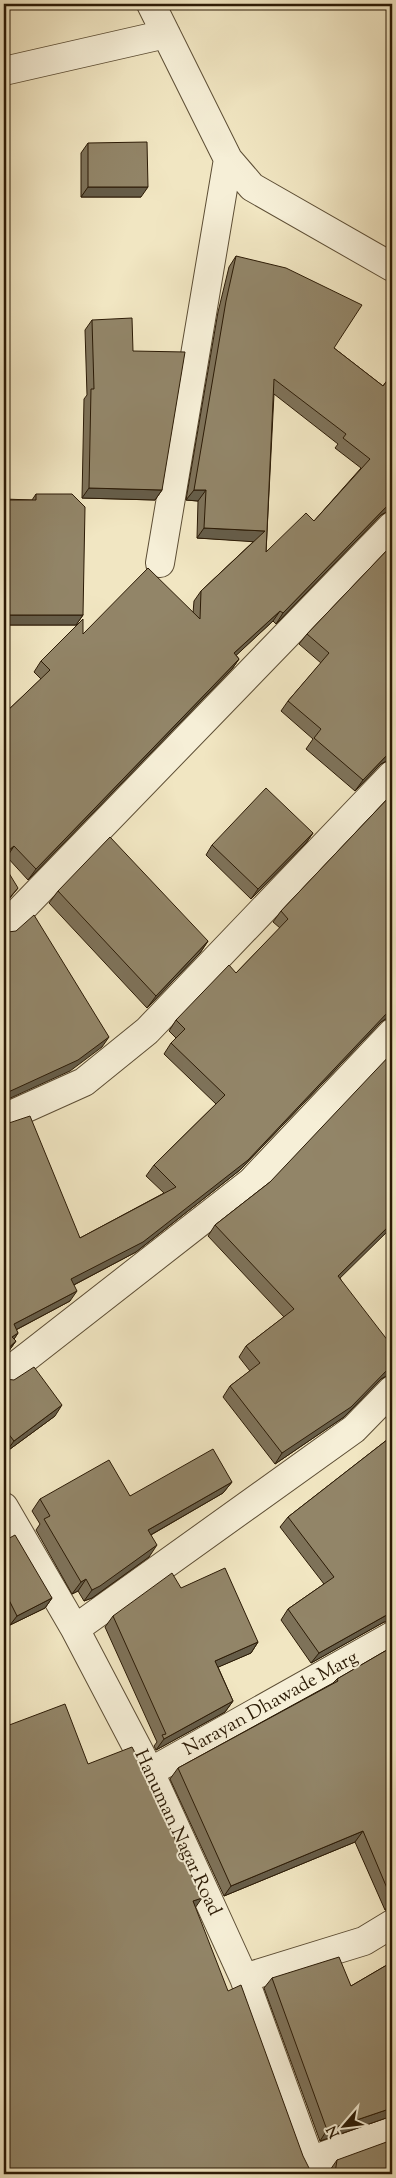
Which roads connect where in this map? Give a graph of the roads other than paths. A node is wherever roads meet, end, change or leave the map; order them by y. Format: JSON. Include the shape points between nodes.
{"nodes":[{"id":1,"x":151,"y":4,"type":"edge"},
{"id":2,"x":166,"y":34,"type":"junction"},
{"id":3,"x":4,"y":71,"type":"edge"},
{"id":4,"x":228,"y":160,"type":"junction"},
{"id":5,"x":392,"y":267,"type":"edge"},
{"id":6,"x":392,"y":526,"type":"edge"},
{"id":7,"x":160,"y":562,"type":"dead end"},
{"id":8,"x":392,"y":775,"type":"edge"},
{"id":9,"x":4,"y":927,"type":"edge"},
{"id":10,"x":392,"y":1034,"type":"edge"},
{"id":11,"x":4,"y":1118,"type":"edge"},
{"id":12,"x":4,"y":1375,"type":"edge"},
{"id":13,"x":392,"y":1390,"type":"edge"},
{"id":14,"x":4,"y":1507,"type":"edge"},
{"id":15,"x":11,"y":1536,"type":"edge"},
{"id":16,"x":75,"y":1629,"type":"junction"},
{"id":17,"x":392,"y":1636,"type":"edge"},
{"id":18,"x":150,"y":1772,"type":"junction"},
{"id":19,"x":392,"y":1924,"type":"edge"},
{"id":20,"x":244,"y":1978,"type":"junction"},
{"id":21,"x":392,"y":2130,"type":"edge"},
{"id":22,"x":312,"y":2168,"type":"edge"}],
"edges":[{"from":1,"to":2,"type":"street"},
{"from":2,"to":3,"type":"street"},
{"from":2,"to":4,"type":"street"},
{"from":4,"to":5,"type":"street","via":[[252,187]]},
{"from":4,"to":7,"type":"street"},
{"from":6,"to":9,"type":"street"},
{"from":8,"to":11,"type":"street","via":[[147,1031],[84,1082]]},
{"from":10,"to":12,"type":"street","via":[[251,1182]]},
{"from":13,"to":16,"type":"street","via":[[354,1430]]},
{"from":14,"to":15,"type":"street","name":"Hanuman Nagar Road"},
{"from":15,"to":16,"type":"street","name":"Hanuman Nagar Road"},
{"from":16,"to":18,"type":"street","name":"Hanuman Nagar Road"},
{"from":17,"to":18,"type":"street","name":"Narayan Dhawade Marg"},
{"from":18,"to":20,"type":"street","name":"Hanuman Nagar Road"},
{"from":19,"to":20,"type":"street","via":[[364,1941]]},
{"from":20,"to":22,"type":"street","name":"Hanuman Nagar Road"},
{"from":21,"to":22,"type":"street"}]}
